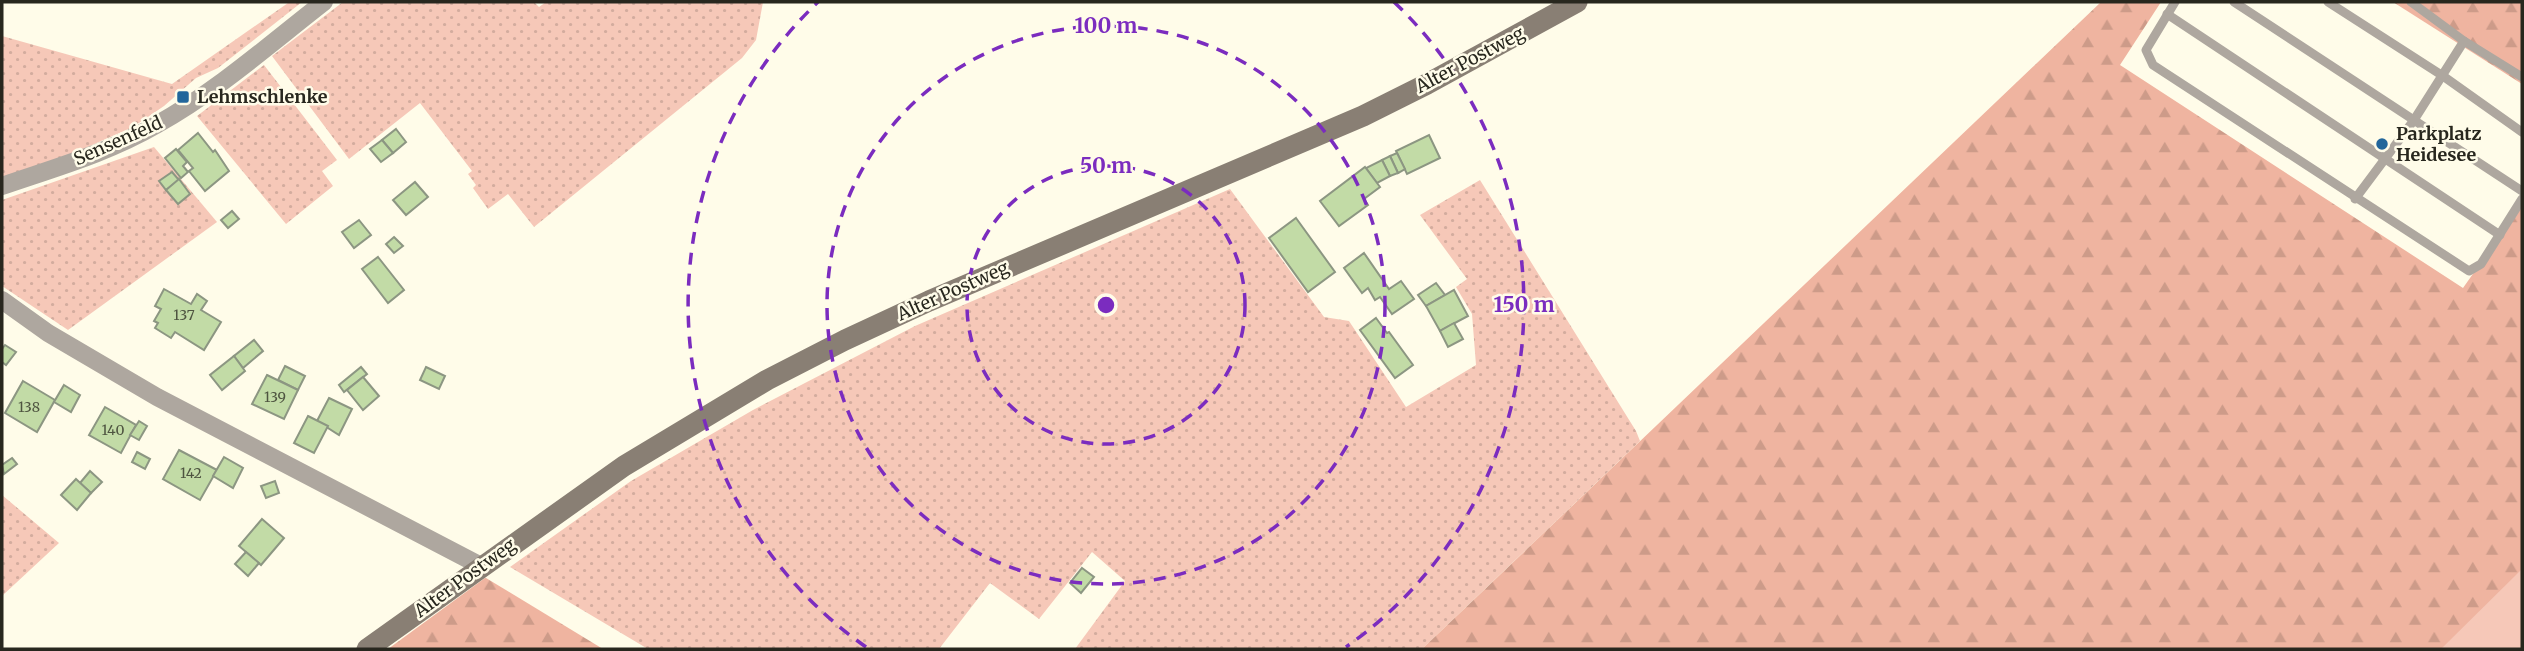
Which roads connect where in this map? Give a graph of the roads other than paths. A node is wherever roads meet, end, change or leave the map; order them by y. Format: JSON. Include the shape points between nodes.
{"nodes":[{"id":1,"x":324,"y":2,"type":"edge"},
{"id":2,"x":1577,"y":2,"type":"edge"},
{"id":3,"x":2175,"y":2,"type":"edge"},
{"id":4,"x":2234,"y":2,"type":"edge"},
{"id":5,"x":2328,"y":2,"type":"edge"},
{"id":6,"x":2411,"y":2,"type":"edge"},
{"id":7,"x":2167,"y":14,"type":"junction"},
{"id":8,"x":2464,"y":41,"type":"junction"},
{"id":9,"x":2442,"y":76,"type":"junction"},
{"id":10,"x":2522,"y":78,"type":"edge"},
{"id":11,"x":2414,"y":120,"type":"junction"},
{"id":12,"x":2522,"y":132,"type":"edge"},
{"id":13,"x":2386,"y":158,"type":"junction"},
{"id":14,"x":2,"y":186,"type":"edge"},
{"id":15,"x":2522,"y":191,"type":"edge"},
{"id":16,"x":2355,"y":199,"type":"junction"},
{"id":17,"x":2522,"y":199,"type":"edge"},
{"id":18,"x":2500,"y":234,"type":"junction"},
{"id":19,"x":2,"y":300,"type":"edge"},
{"id":20,"x":481,"y":566,"type":"junction"},
{"id":21,"x":367,"y":649,"type":"edge"}],
"edges":[{"from":1,"to":14,"type":"street","name":"Sensenfeld","via":[[209,91],[155,126],[101,153]]},
{"from":2,"to":20,"type":"main road","name":"Alter Postweg","via":[[1363,116],[929,301],[776,375],[624,466]]},
{"from":3,"to":7,"type":"lane"},
{"from":4,"to":11,"type":"lane"},
{"from":5,"to":9,"type":"lane"},
{"from":6,"to":8,"type":"lane"},
{"from":7,"to":13,"type":"lane"},
{"from":7,"to":16,"type":"lane","via":[[2146,50],[2153,65]]},
{"from":8,"to":9,"type":"lane"},
{"from":8,"to":10,"type":"lane"},
{"from":9,"to":11,"type":"lane"},
{"from":9,"to":12,"type":"lane"},
{"from":11,"to":13,"type":"lane"},
{"from":11,"to":15,"type":"lane"},
{"from":13,"to":16,"type":"lane"},
{"from":13,"to":18,"type":"lane"},
{"from":16,"to":18,"type":"lane","via":[[2469,271],[2482,264]]},
{"from":17,"to":18,"type":"lane"},
{"from":19,"to":20,"type":"street","via":[[48,333],[157,397]]},
{"from":20,"to":21,"type":"main road","name":"Alter Postweg"}]}
